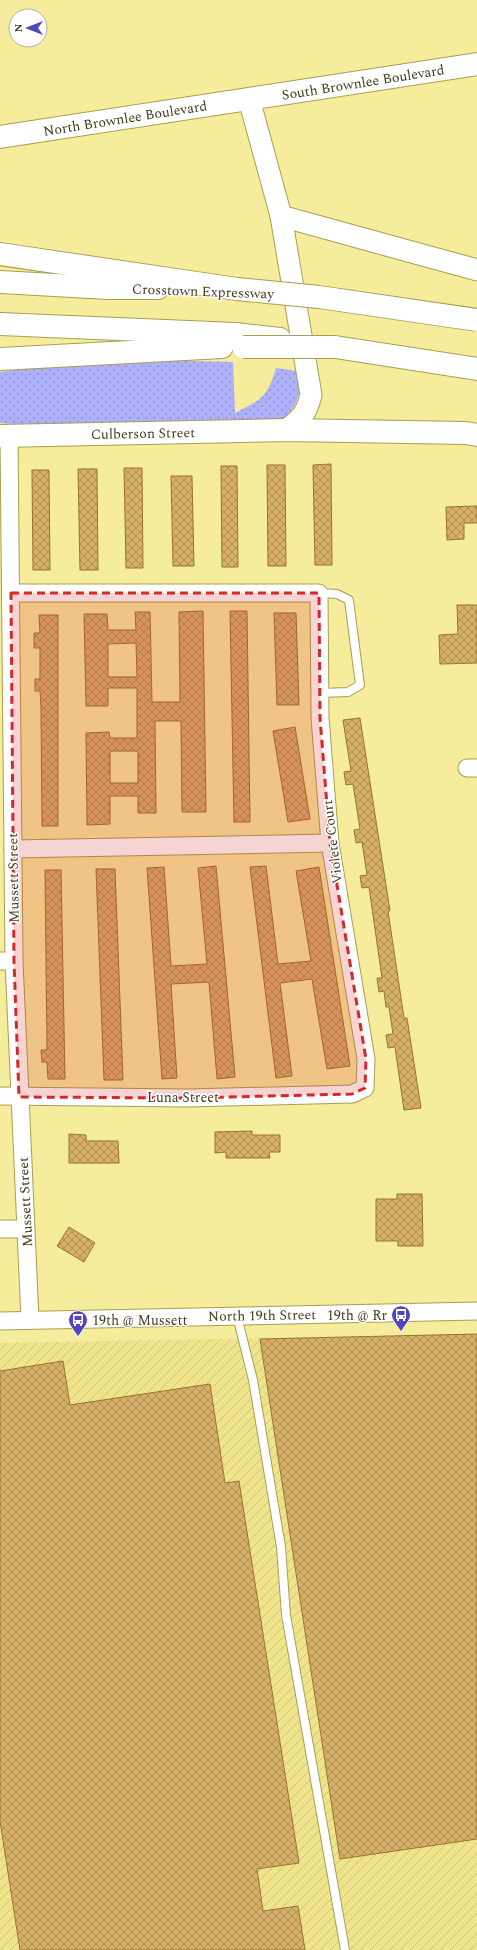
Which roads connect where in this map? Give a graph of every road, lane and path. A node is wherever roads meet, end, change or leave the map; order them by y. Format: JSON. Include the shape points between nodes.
{"nodes":[{"id":1,"x":477,"y":64,"type":"edge"},
{"id":2,"x":249,"y":99,"type":"junction"},
{"id":3,"x":0,"y":137,"type":"edge"},
{"id":4,"x":281,"y":216,"type":"junction"},
{"id":5,"x":0,"y":254,"type":"edge"},
{"id":6,"x":477,"y":270,"type":"edge"},
{"id":7,"x":0,"y":282,"type":"edge"},
{"id":8,"x":238,"y":289,"type":"junction"},
{"id":9,"x":477,"y":320,"type":"edge"},
{"id":10,"x":0,"y":324,"type":"edge"},
{"id":11,"x":239,"y":341,"type":"junction"},
{"id":12,"x":0,"y":359,"type":"edge"},
{"id":13,"x":477,"y":369,"type":"edge"},
{"id":14,"x":286,"y":430,"type":"junction"},
{"id":15,"x":477,"y":435,"type":"edge"},
{"id":16,"x":5,"y":436,"type":"edge"},
{"id":17,"x":11,"y":593,"type":"junction"},
{"id":18,"x":320,"y":593,"type":"junction"},
{"id":19,"x":320,"y":693,"type":"junction"},
{"id":20,"x":330,"y":843,"type":"junction"},
{"id":21,"x":13,"y":850,"type":"junction"},
{"id":22,"x":7,"y":961,"type":"edge"},
{"id":23,"x":365,"y":1088,"type":"joint"},
{"id":24,"x":0,"y":1096,"type":"edge"},
{"id":25,"x":19,"y":1097,"type":"junction"},
{"id":26,"x":0,"y":1229,"type":"edge"},
{"id":27,"x":26,"y":1229,"type":"junction"},
{"id":28,"x":477,"y":1311,"type":"edge"},
{"id":29,"x":238,"y":1316,"type":"junction"},
{"id":30,"x":30,"y":1320,"type":"junction"},
{"id":31,"x":0,"y":1321,"type":"edge"},
{"id":32,"x":345,"y":1950,"type":"edge"}],
"edges":[{"from":1,"to":2,"type":"main road","name":"South Brownlee Boulevard"},
{"from":2,"to":3,"type":"main road","name":"North Brownlee Boulevard"},
{"from":2,"to":4,"type":"street"},
{"from":4,"to":6,"type":"street"},
{"from":4,"to":14,"type":"street","via":[[311,395],[307,410],[300,421]]},
{"from":5,"to":8,"type":"main road"},
{"from":7,"to":8,"type":"main road","name":"Crosstown Expressway","via":[[108,288]]},
{"from":8,"to":9,"type":"main road","name":"Crosstown Expressway","bridge":true,"via":[[319,297]]},
{"from":10,"to":11,"type":"main road"},
{"from":11,"to":12,"type":"main road","via":[[198,348]]},
{"from":11,"to":13,"type":"main road","bridge":true,"via":[[336,347]]},
{"from":14,"to":15,"type":"main road"},
{"from":14,"to":16,"type":"main road","name":"Culberson Street"},
{"from":16,"to":17,"type":"street","name":"Mussett Street"},
{"from":17,"to":18,"type":"street"},
{"from":17,"to":21,"type":"street","name":"Mussett Street"},
{"from":18,"to":19,"type":"street","name":"Violete Court"},
{"from":18,"to":19,"type":"lane","via":[[337,594],[349,600],[360,685],[348,692]]},
{"from":19,"to":20,"type":"street","name":"Violete Court"},
{"from":20,"to":21,"type":"street"},
{"from":20,"to":23,"type":"street","name":"Violete Court","via":[[366,1059]]},
{"from":21,"to":22,"type":"street","name":"Mussett Street"},
{"from":22,"to":25,"type":"street","name":"Mussett Street"},
{"from":23,"to":25,"type":"street","name":"Luna Street","via":[[352,1094],[188,1098]]},
{"from":24,"to":25,"type":"street","name":"Luna Street"},
{"from":25,"to":27,"type":"street","name":"Mussett Street"},
{"from":26,"to":27,"type":"street"},
{"from":27,"to":30,"type":"street","name":"Mussett Street"},
{"from":28,"to":29,"type":"street","name":"North 19th Street"},
{"from":29,"to":30,"type":"street","name":"North 19th Street"},
{"from":29,"to":32,"type":"lane","via":[[260,1418],[281,1547],[286,1615]]},
{"from":30,"to":31,"type":"street","name":"North 19th Street"}]}
